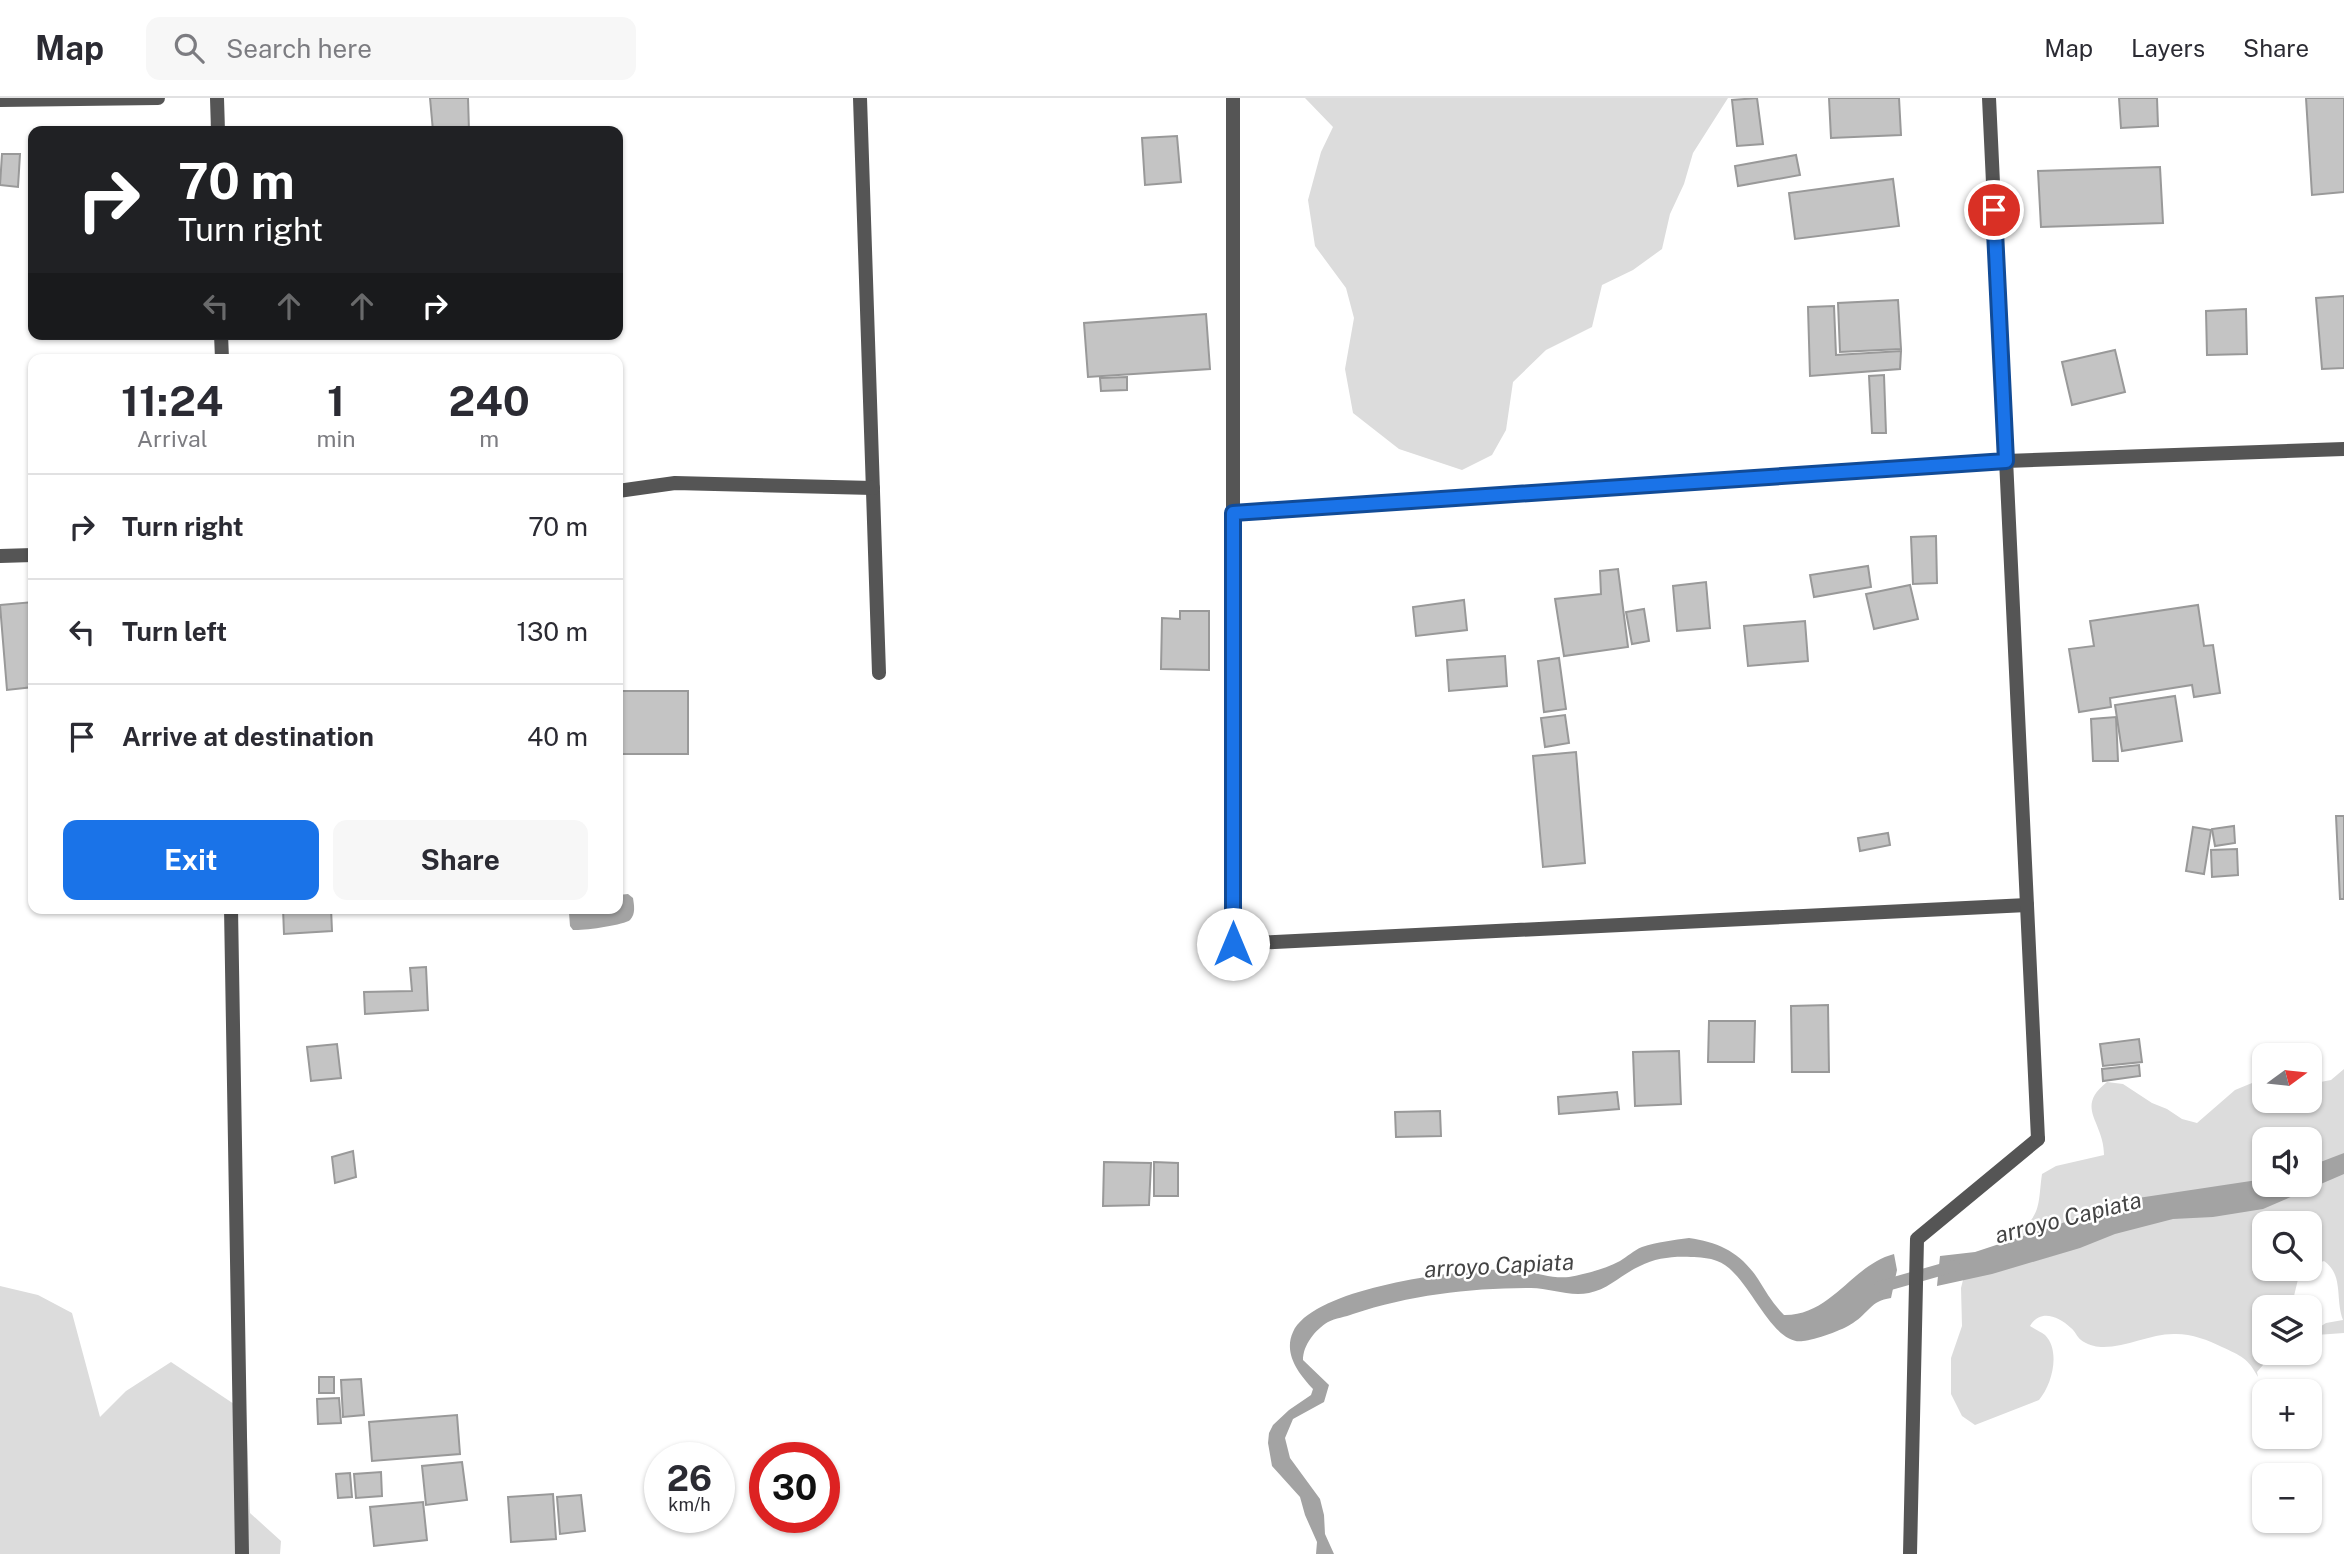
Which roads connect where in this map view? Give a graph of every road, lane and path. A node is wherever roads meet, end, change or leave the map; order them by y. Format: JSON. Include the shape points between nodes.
{"nodes":[{"id":1,"x":158,"y":98,"type":"edge"},
{"id":2,"x":217,"y":98,"type":"edge"},
{"id":3,"x":860,"y":98,"type":"edge"},
{"id":4,"x":1233,"y":98,"type":"edge"},
{"id":5,"x":1989,"y":98,"type":"edge"},
{"id":6,"x":0,"y":100,"type":"edge"},
{"id":7,"x":218,"y":126,"type":"edge"},
{"id":8,"x":2344,"y":449,"type":"edge"},
{"id":9,"x":2006,"y":461,"type":"junction"},
{"id":10,"x":873,"y":488,"type":"junction"},
{"id":11,"x":623,"y":490,"type":"edge"},
{"id":12,"x":1233,"y":513,"type":"junction"},
{"id":13,"x":28,"y":555,"type":"edge"},
{"id":14,"x":0,"y":556,"type":"edge"},
{"id":15,"x":879,"y":673,"type":"dead end"},
{"id":16,"x":2027,"y":905,"type":"junction"},
{"id":17,"x":231,"y":914,"type":"edge"},
{"id":18,"x":242,"y":1554,"type":"edge"},
{"id":19,"x":1910,"y":1554,"type":"edge"}],
"edges":[{"from":1,"to":6,"type":"street"},
{"from":2,"to":7,"type":"street"},
{"from":3,"to":10,"type":"street"},
{"from":4,"to":12,"type":"street"},
{"from":5,"to":9,"type":"street"},
{"from":8,"to":9,"type":"street"},
{"from":9,"to":12,"type":"street"},
{"from":9,"to":16,"type":"street"},
{"from":10,"to":11,"type":"street","via":[[675,483]]},
{"from":10,"to":15,"type":"street"},
{"from":12,"to":16,"type":"street","via":[[1233,944]]},
{"from":13,"to":14,"type":"street"},
{"from":16,"to":19,"type":"street","via":[[2038,1139],[1917,1239]]},
{"from":17,"to":18,"type":"street"}]}
